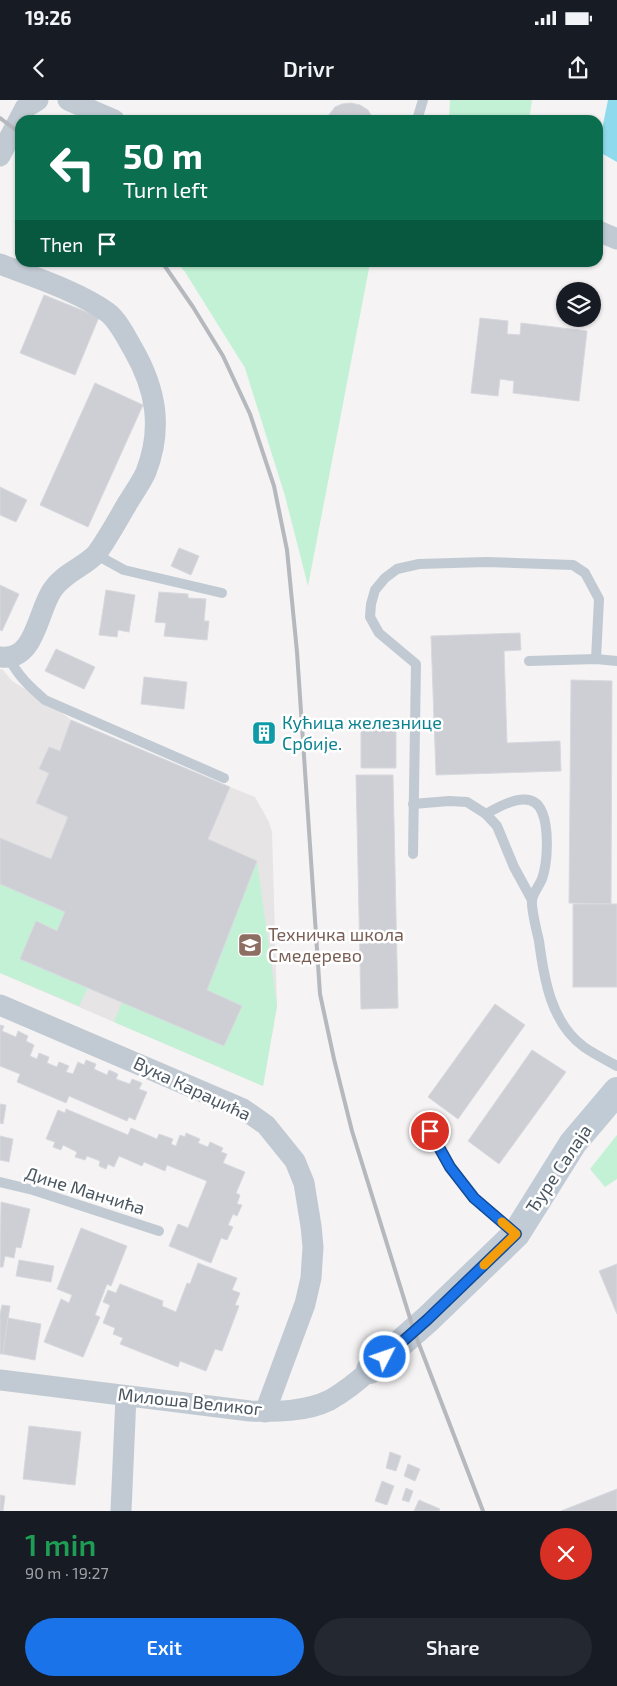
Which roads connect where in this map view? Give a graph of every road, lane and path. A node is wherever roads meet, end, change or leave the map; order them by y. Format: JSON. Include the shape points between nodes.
{"nodes":[{"id":1,"x":38,"y":100,"type":"edge"},
{"id":2,"x":68,"y":100,"type":"edge"},
{"id":3,"x":423,"y":100,"type":"edge"},
{"id":4,"x":21,"y":115,"type":"edge"},
{"id":5,"x":104,"y":115,"type":"edge"},
{"id":6,"x":418,"y":115,"type":"edge"},
{"id":7,"x":15,"y":127,"type":"edge"},
{"id":8,"x":0,"y":156,"type":"edge"},
{"id":9,"x":603,"y":233,"type":"edge"},
{"id":10,"x":617,"y":239,"type":"edge"},
{"id":11,"x":0,"y":264,"type":"edge"},
{"id":12,"x":95,"y":554,"type":"junction"},
{"id":13,"x":222,"y":593,"type":"dead end"},
{"id":14,"x":4,"y":658,"type":"edge"},
{"id":15,"x":596,"y":659,"type":"junction"},
{"id":16,"x":529,"y":661,"type":"dead end"},
{"id":17,"x":617,"y":661,"type":"edge"},
{"id":18,"x":224,"y":778,"type":"dead end"},
{"id":19,"x":413,"y":804,"type":"junction"},
{"id":20,"x":486,"y":814,"type":"junction"},
{"id":21,"x":413,"y":854,"type":"dead end"},
{"id":22,"x":532,"y":900,"type":"junction"},
{"id":23,"x":0,"y":1005,"type":"edge"},
{"id":24,"x":617,"y":1066,"type":"edge"},
{"id":25,"x":617,"y":1091,"type":"edge"},
{"id":26,"x":430,"y":1131,"type":"dead end"},
{"id":27,"x":0,"y":1182,"type":"edge"},
{"id":28,"x":159,"y":1231,"type":"dead end"},
{"id":29,"x":516,"y":1234,"type":"junction"},
{"id":30,"x":370,"y":1370,"type":"joint"},
{"id":31,"x":0,"y":1380,"type":"edge"},
{"id":32,"x":126,"y":1396,"type":"junction"},
{"id":33,"x":265,"y":1412,"type":"junction"},
{"id":34,"x":120,"y":1511,"type":"edge"}],
"edges":[{"from":1,"to":4,"type":"street","via":[[25,108]]},
{"from":2,"to":5,"type":"street"},
{"from":3,"to":6,"type":"lane"},
{"from":7,"to":8,"type":"street"},
{"from":9,"to":10,"type":"street"},
{"from":11,"to":12,"type":"street","via":[[94,303],[109,314],[140,361],[150,386],[156,412],[156,432],[145,474]]},
{"from":12,"to":13,"type":"lane","via":[[124,570]]},
{"from":12,"to":14,"type":"street","via":[[53,588],[23,652]]},
{"from":14,"to":18,"type":"lane","via":[[45,700]]},
{"from":15,"to":16,"type":"lane"},
{"from":15,"to":17,"type":"lane"},
{"from":15,"to":19,"type":"lane","via":[[599,599],[586,573],[573,565],[486,562],[419,564],[397,568],[375,590],[370,617],[378,633],[416,664]]},
{"from":19,"to":20,"type":"lane","via":[[468,802]]},
{"from":19,"to":21,"type":"lane"},
{"from":20,"to":22,"type":"lane","via":[[497,826]]},
{"from":20,"to":22,"type":"lane","via":[[519,799],[533,802],[542,810],[546,830],[546,866]]},
{"from":22,"to":24,"type":"lane","via":[[540,952],[556,1014],[583,1046]]},
{"from":23,"to":33,"type":"street","name":"Вука Караџића","via":[[243,1110],[266,1125],[295,1161],[304,1183],[312,1226],[311,1278],[305,1304]]},
{"from":25,"to":29,"type":"street","name":"Ђуре Салаја","via":[[573,1143]]},
{"from":26,"to":29,"type":"lane","via":[[450,1167],[474,1198]]},
{"from":27,"to":28,"type":"lane","name":"Дине Манчића"},
{"from":29,"to":30,"type":"street","name":"Ђуре Салаја"},
{"from":30,"to":33,"type":"street","name":"Милоша Великог","via":[[330,1400],[307,1408]]},
{"from":31,"to":32,"type":"street","name":"Милоша Великог"},
{"from":32,"to":33,"type":"street","name":"Милоша Великог"},
{"from":32,"to":34,"type":"street"}]}
